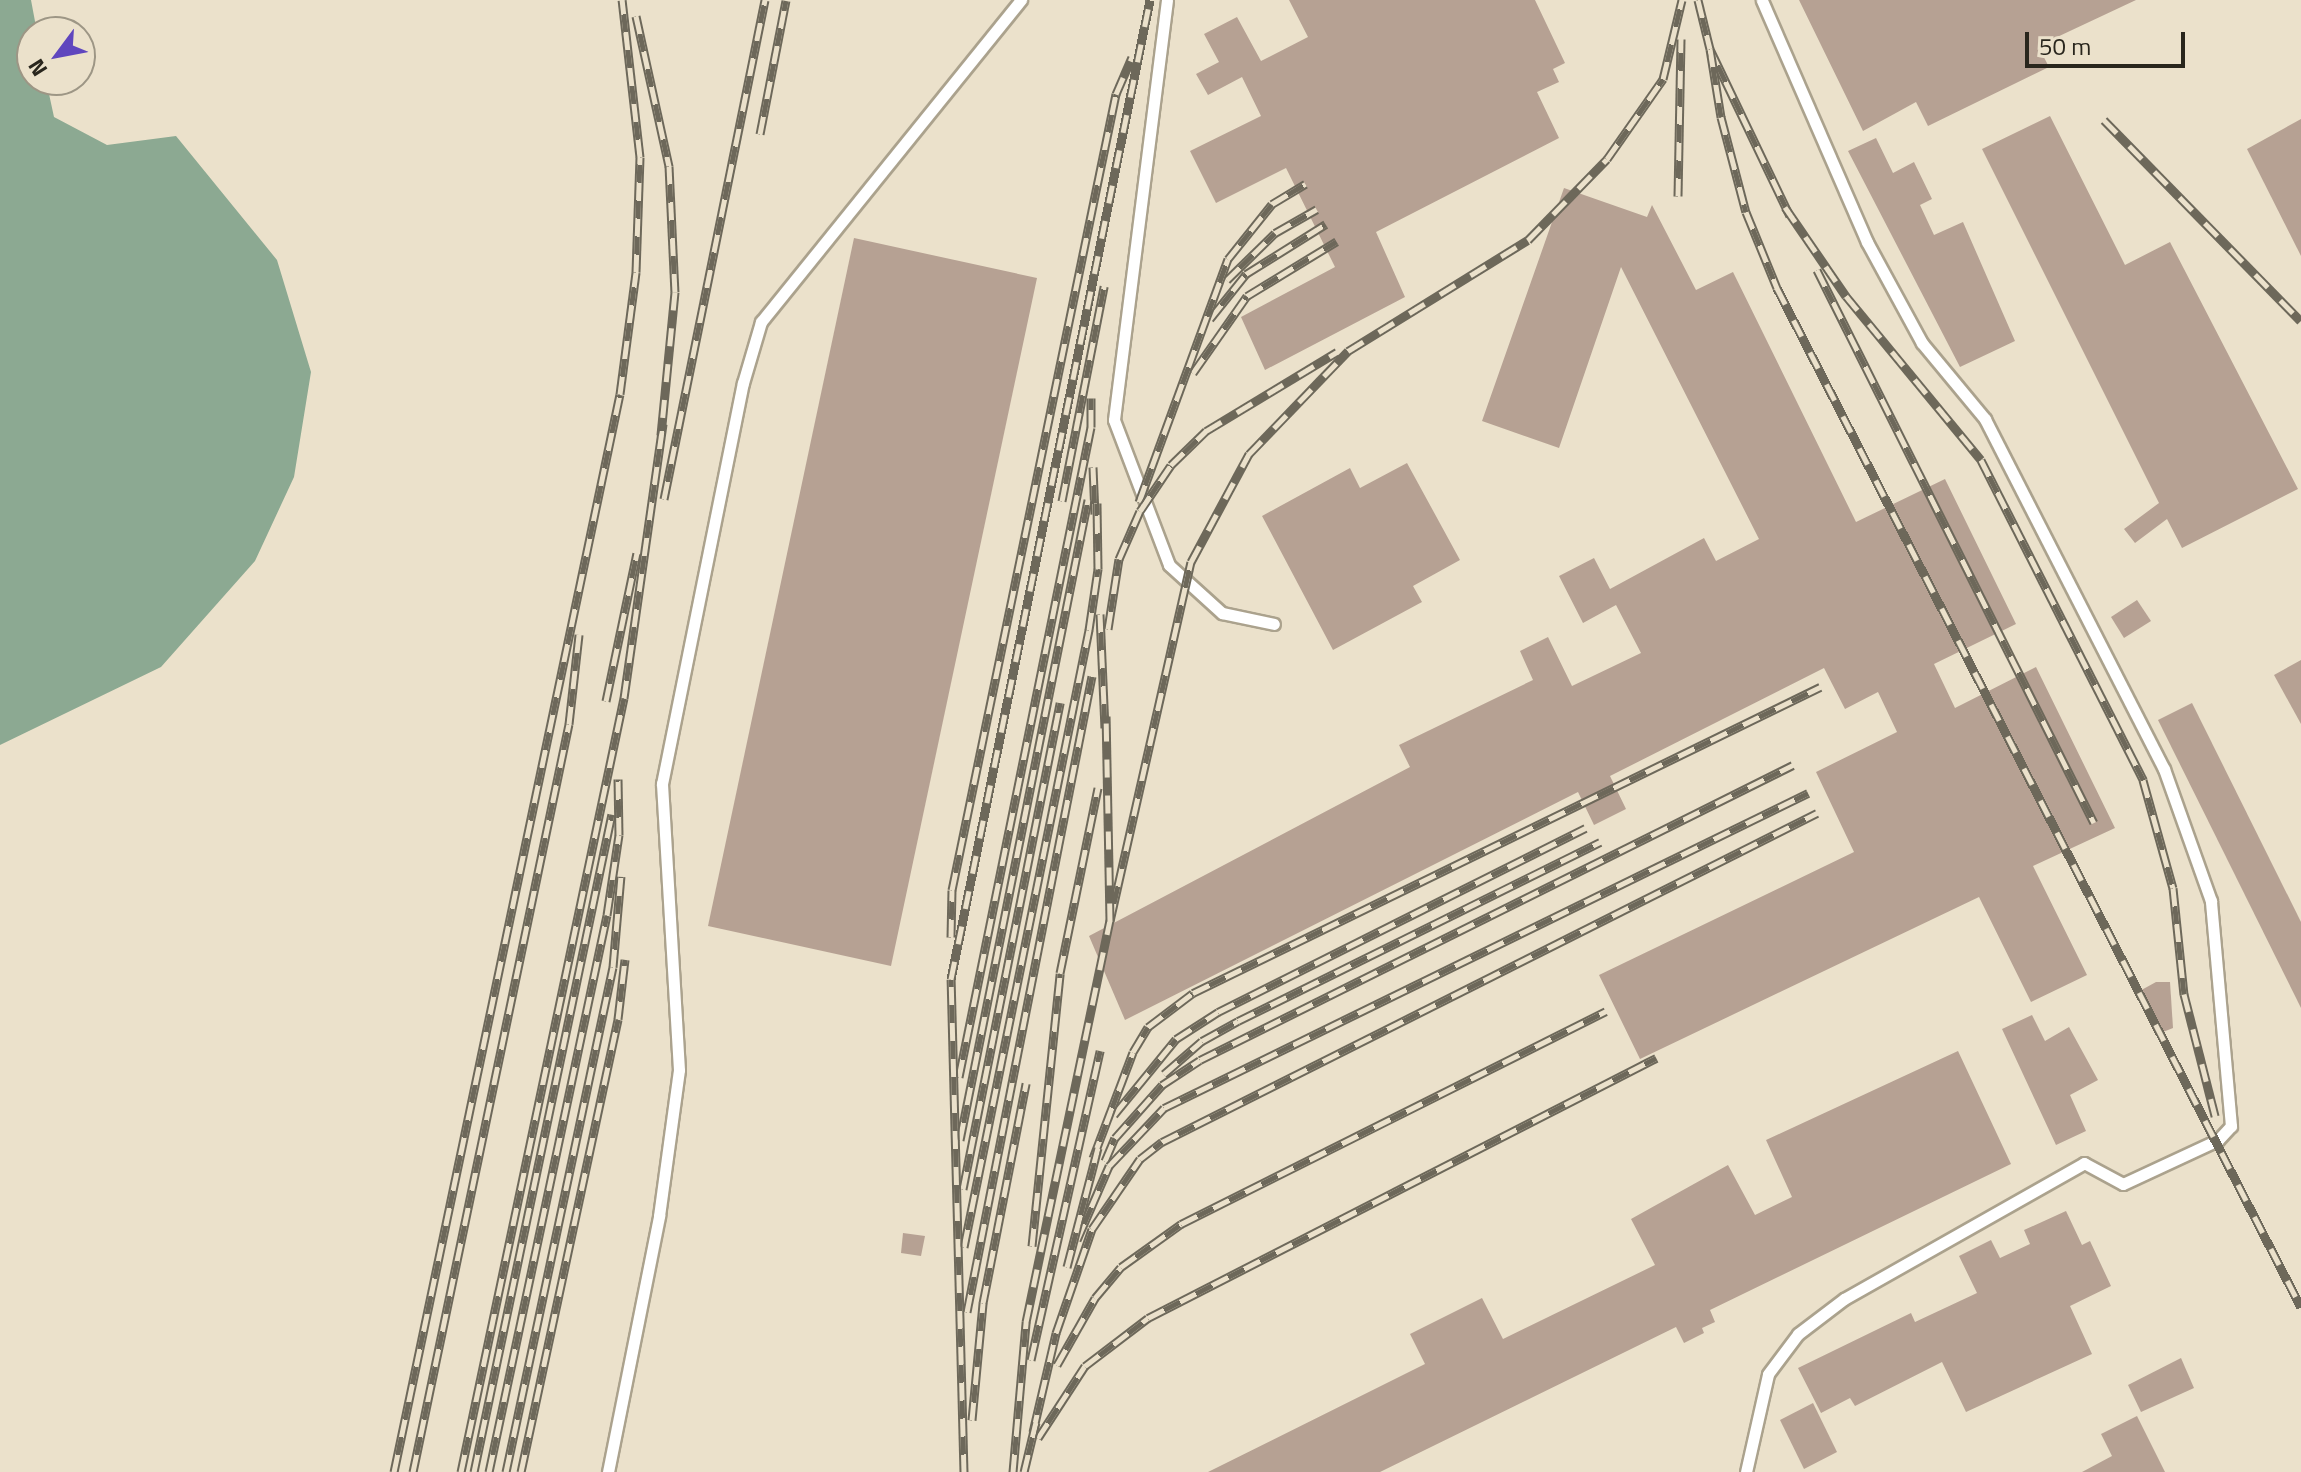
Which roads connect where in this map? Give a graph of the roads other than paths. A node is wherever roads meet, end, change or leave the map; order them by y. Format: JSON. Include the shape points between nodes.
{"nodes":[{"id":1,"x":1021,"y":0,"type":"edge"},
{"id":2,"x":1167,"y":0,"type":"edge"},
{"id":3,"x":1762,"y":0,"type":"edge"},
{"id":4,"x":1274,"y":624,"type":"dead end"},
{"id":5,"x":608,"y":1472,"type":"edge"},
{"id":6,"x":1746,"y":1472,"type":"edge"}],
"edges":[{"from":1,"to":5,"type":"lane","via":[[761,322],[743,383],[662,784],[679,1070],[659,1216]]},
{"from":2,"to":4,"type":"lane","via":[[1114,420],[1169,565],[1222,613]]},
{"from":3,"to":6,"type":"lane","via":[[1867,242],[1922,343],[1985,419],[2164,769],[2211,901],[2231,1126],[2218,1140],[2123,1184],[2084,1163],[1844,1299],[1798,1334],[1768,1374]]}]}
